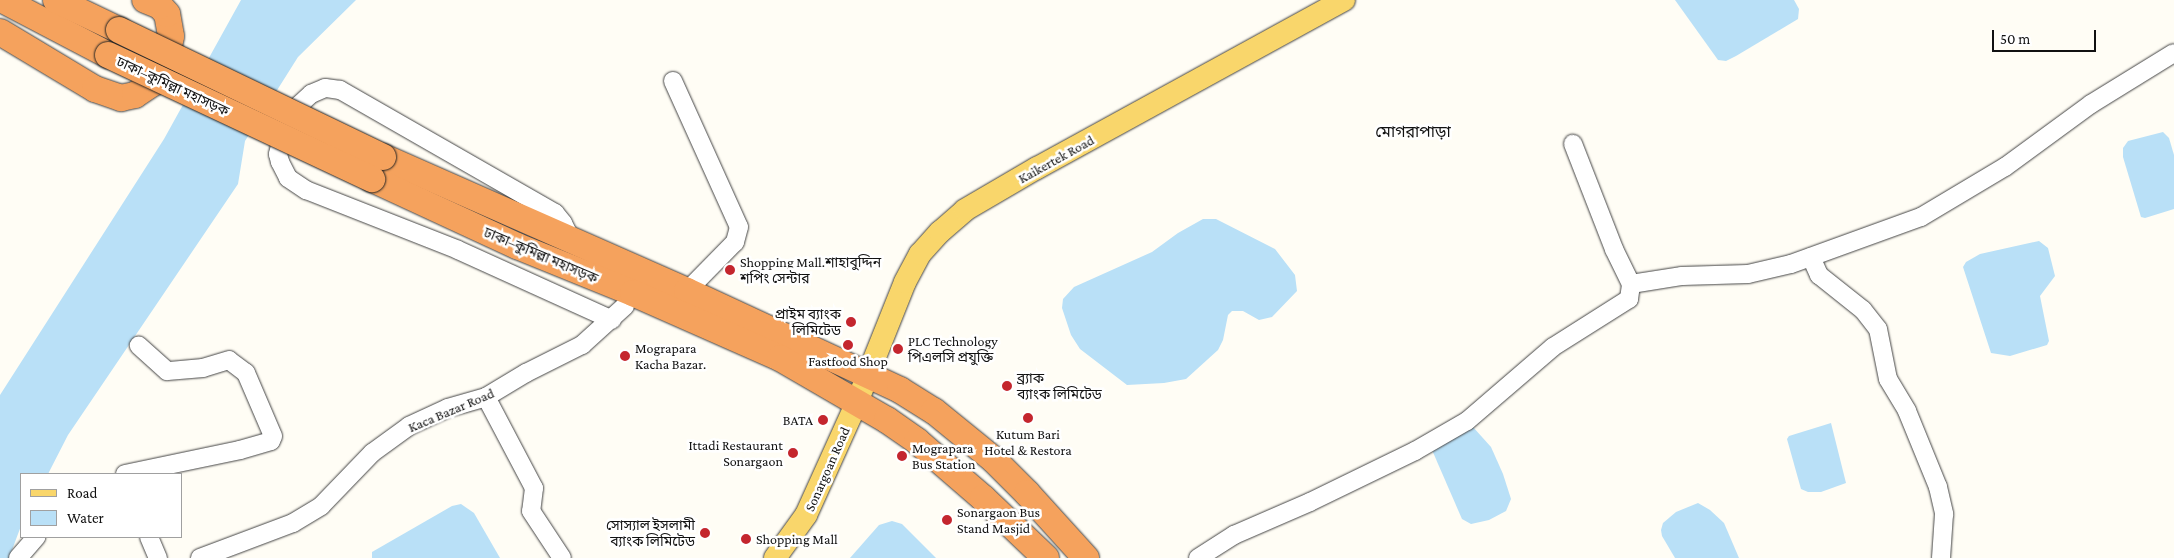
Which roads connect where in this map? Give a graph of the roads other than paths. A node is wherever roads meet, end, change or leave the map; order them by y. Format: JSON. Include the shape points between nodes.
{"nodes":[{"id":1,"x":3,"y":0,"type":"edge"},
{"id":2,"x":56,"y":0,"type":"edge"},
{"id":3,"x":145,"y":0,"type":"edge"},
{"id":4,"x":1344,"y":0,"type":"edge"},
{"id":5,"x":0,"y":32,"type":"edge"},
{"id":6,"x":2174,"y":53,"type":"edge"},
{"id":7,"x":672,"y":81,"type":"dead end"},
{"id":8,"x":1573,"y":144,"type":"dead end"},
{"id":9,"x":377,"y":168,"type":"junction"},
{"id":10,"x":477,"y":228,"type":"junction"},
{"id":11,"x":572,"y":241,"type":"junction"},
{"id":12,"x":1811,"y":257,"type":"junction"},
{"id":13,"x":1631,"y":284,"type":"junction"},
{"id":14,"x":687,"y":291,"type":"junction"},
{"id":15,"x":619,"y":313,"type":"junction"},
{"id":16,"x":139,"y":346,"type":"dead end"},
{"id":17,"x":867,"y":374,"type":"junction"},
{"id":18,"x":486,"y":397,"type":"junction"},
{"id":19,"x":854,"y":408,"type":"junction"},
{"id":20,"x":130,"y":473,"type":"edge"},
{"id":21,"x":35,"y":538,"type":"edge"},
{"id":22,"x":149,"y":538,"type":"edge"},
{"id":23,"x":18,"y":558,"type":"edge"},
{"id":24,"x":158,"y":558,"type":"edge"},
{"id":25,"x":200,"y":558,"type":"edge"},
{"id":26,"x":562,"y":558,"type":"edge"},
{"id":27,"x":775,"y":558,"type":"edge"},
{"id":28,"x":1029,"y":558,"type":"edge"},
{"id":29,"x":1046,"y":558,"type":"edge"},
{"id":30,"x":1086,"y":558,"type":"edge"},
{"id":31,"x":1198,"y":558,"type":"edge"},
{"id":32,"x":1941,"y":558,"type":"edge"}],
"edges":[{"from":1,"to":9,"type":"highway","name":"ঢাকা–কুমিল্লা মহাসড়ক","bridge":true,"via":[[108,55]]},
{"from":2,"to":9,"type":"highway","name":"ঢাকা–কুমিল্লা মহাসড়ক","bridge":true,"via":[[119,30]]},
{"from":3,"to":5,"type":"highway","via":[[160,6],[167,14],[171,36],[153,83],[135,96],[121,98],[95,89]]},
{"from":4,"to":17,"type":"main road","name":"Kaikertek Road","via":[[965,210],[920,254],[892,311]]},
{"from":6,"to":12,"type":"street","via":[[2091,104],[2005,168],[1920,217]]},
{"from":7,"to":14,"type":"street","via":[[739,228],[735,242]]},
{"from":8,"to":13,"type":"street"},
{"from":9,"to":10,"type":"highway","name":"ঢাকা–কুমিল্লা মহাসড়ক"},
{"from":9,"to":11,"type":"highway","name":"ঢাকা–কুমিল্লা মহাসড়ক"},
{"from":10,"to":15,"type":"highway"},
{"from":10,"to":19,"type":"highway","name":"ঢাকা–কুমিল্লা মহাসড়ক","via":[[780,358]]},
{"from":11,"to":14,"type":"highway","name":"ঢাকা–কুমিল্লা মহাসড়ক"},
{"from":11,"to":15,"type":"street","via":[[555,214],[340,90],[325,88],[310,94],[283,131],[278,154],[280,162],[288,178],[301,188]]},
{"from":12,"to":13,"type":"street","via":[[1748,274],[1682,276]]},
{"from":12,"to":32,"type":"street","via":[[1819,275],[1863,310],[1878,329],[1888,379],[1907,411],[1938,487],[1944,514]]},
{"from":13,"to":31,"type":"street","via":[[1629,299],[1553,347],[1467,421],[1416,451],[1234,535]]},
{"from":14,"to":17,"type":"highway","name":"ঢাকা–কুমিল্লা মহাসড়ক"},
{"from":15,"to":18,"type":"street","name":"Kaca Bazar Road","via":[[582,346]]},
{"from":15,"to":19,"type":"highway","via":[[741,359]]},
{"from":16,"to":20,"type":"street","via":[[167,371],[203,368],[229,360],[246,373],[273,436],[271,442]]},
{"from":17,"to":19,"type":"main road","name":"Kaikertek Road"},
{"from":17,"to":30,"type":"highway","name":"ঢাকা–কুমিল্লা মহাসড়ক","via":[[934,411],[994,460]]},
{"from":18,"to":25,"type":"street","name":"Kaca Bazar Road","via":[[448,408],[409,426],[372,453],[320,506],[293,523]]},
{"from":18,"to":26,"type":"street","via":[[534,488],[531,511]]},
{"from":19,"to":27,"type":"main road","name":"Sonargoan Road","via":[[806,515]]},
{"from":19,"to":28,"type":"highway","via":[[904,445],[978,508]]},
{"from":19,"to":29,"type":"highway","name":"ঢাকা–কুমিল্লা মহাসড়ক","via":[[917,441]]},
{"from":21,"to":23,"type":"street"},
{"from":22,"to":24,"type":"street"}]}
